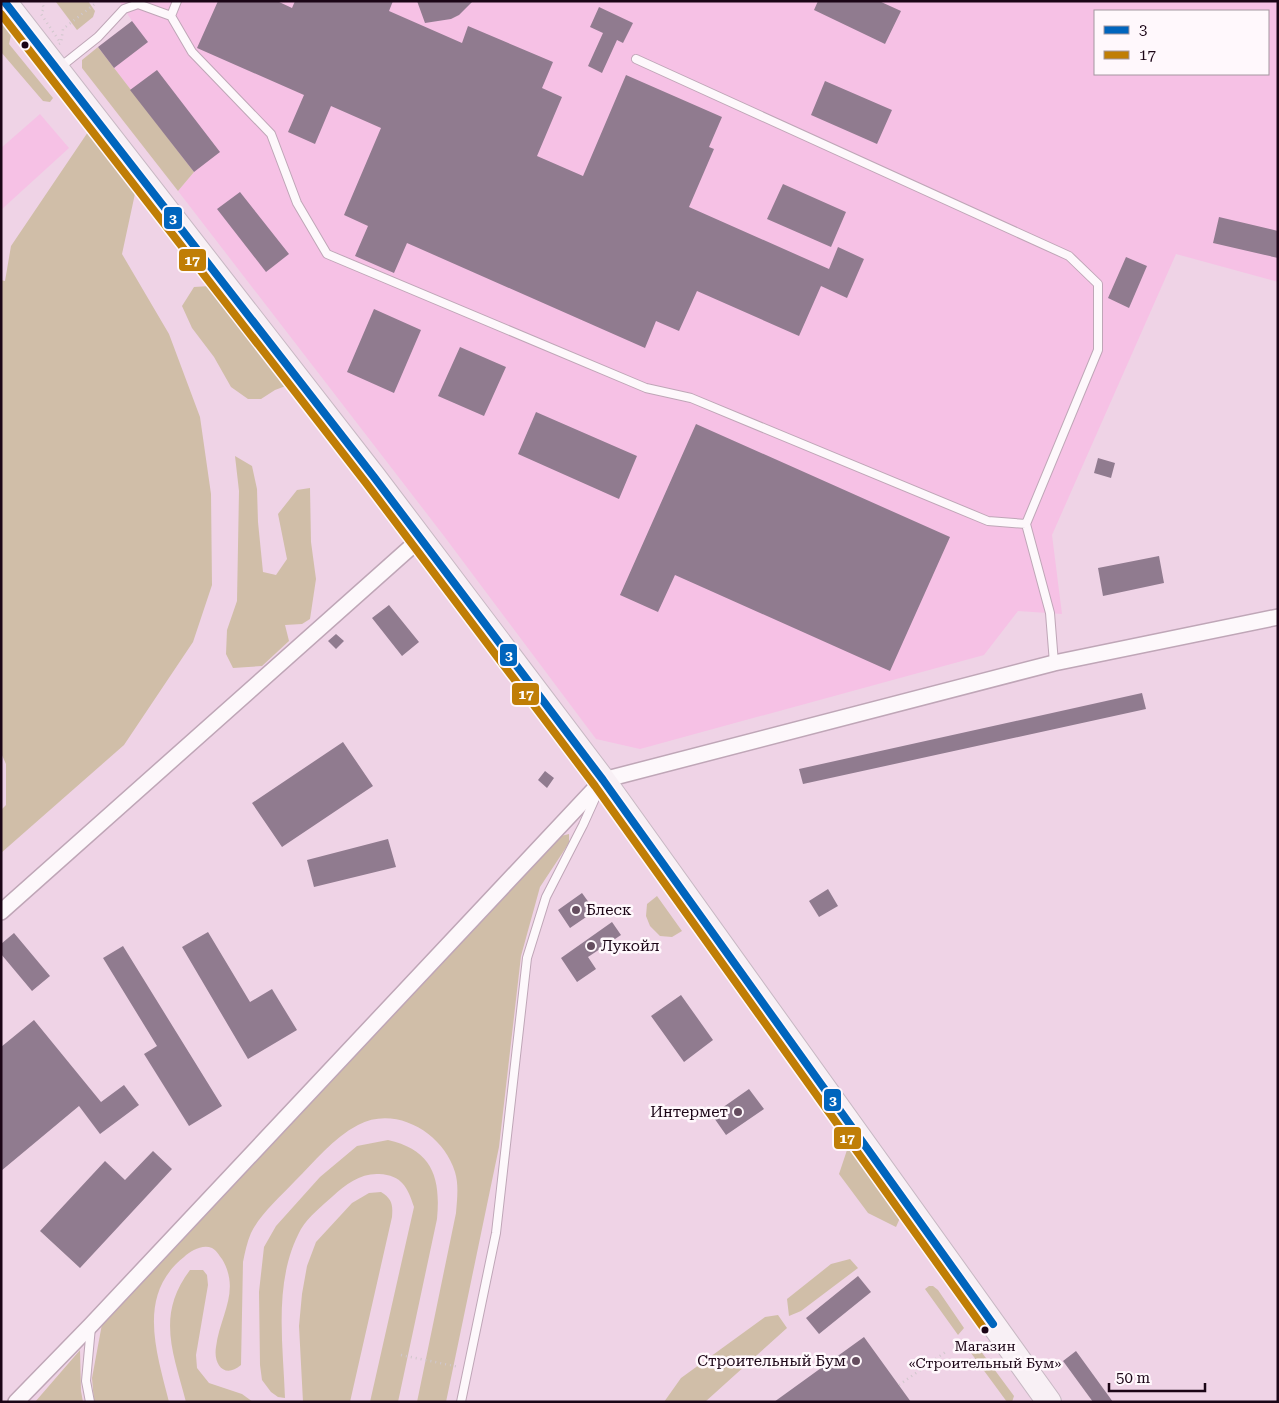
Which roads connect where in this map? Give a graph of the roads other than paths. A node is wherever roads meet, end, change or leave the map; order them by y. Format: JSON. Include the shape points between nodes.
{"nodes":[{"id":1,"x":4,"y":1,"type":"edge"},
{"id":2,"x":178,"y":1,"type":"edge"},
{"id":3,"x":171,"y":16,"type":"junction"},
{"id":4,"x":56,"y":59,"type":"junction"},
{"id":5,"x":636,"y":59,"type":"dead end"},
{"id":6,"x":1026,"y":524,"type":"junction"},
{"id":7,"x":421,"y":538,"type":"junction"},
{"id":8,"x":1278,"y":618,"type":"edge"},
{"id":9,"x":1054,"y":663,"type":"junction"},
{"id":10,"x":603,"y":780,"type":"junction"},
{"id":11,"x":1,"y":912,"type":"edge"},
{"id":12,"x":91,"y":1325,"type":"junction"},
{"id":13,"x":16,"y":1402,"type":"edge"},
{"id":14,"x":90,"y":1402,"type":"edge"},
{"id":15,"x":461,"y":1402,"type":"edge"},
{"id":16,"x":1049,"y":1402,"type":"edge"}],
"edges":[{"from":1,"to":4,"type":"main road"},
{"from":2,"to":3,"type":"lane"},
{"from":3,"to":4,"type":"lane","via":[[138,4],[124,9],[98,37]]},
{"from":3,"to":6,"type":"lane","via":[[192,52],[271,134],[297,203],[326,254],[646,388],[691,398],[988,521]]},
{"from":4,"to":7,"type":"main road"},
{"from":5,"to":6,"type":"lane","via":[[1069,256],[1098,284],[1098,350]]},
{"from":6,"to":9,"type":"lane","via":[[1050,613]]},
{"from":7,"to":10,"type":"main road"},
{"from":7,"to":11,"type":"street"},
{"from":8,"to":9,"type":"street"},
{"from":9,"to":10,"type":"street"},
{"from":10,"to":12,"type":"street"},
{"from":10,"to":15,"type":"lane","via":[[546,897],[527,958],[496,1233]]},
{"from":10,"to":16,"type":"main road"},
{"from":12,"to":13,"type":"street"},
{"from":12,"to":14,"type":"lane","via":[[86,1381]]}]}
